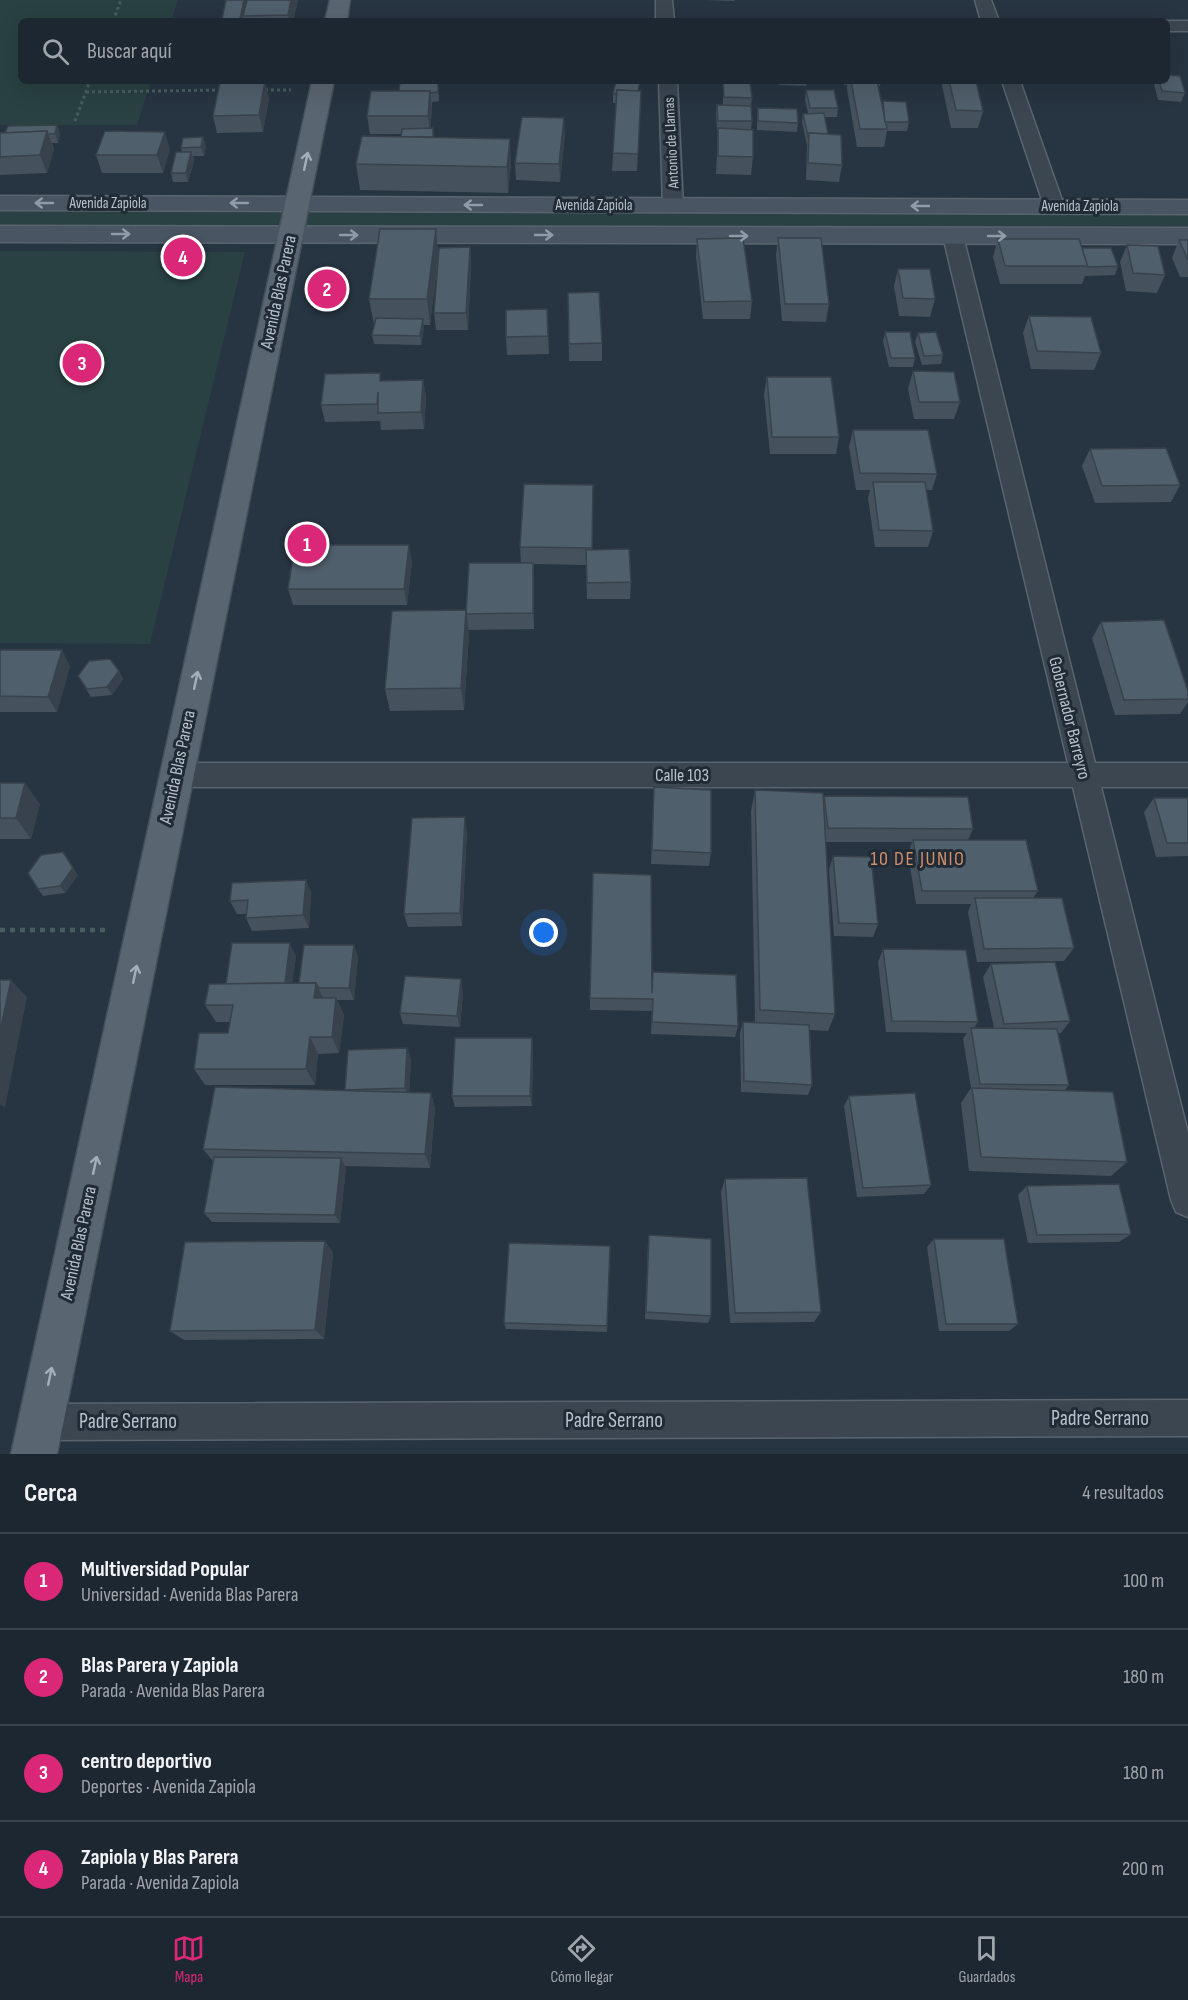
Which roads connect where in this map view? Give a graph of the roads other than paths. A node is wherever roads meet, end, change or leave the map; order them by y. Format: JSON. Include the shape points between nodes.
{"nodes":[{"id":1,"x":340,"y":0,"type":"edge"},
{"id":2,"x":664,"y":0,"type":"edge"},
{"id":3,"x":983,"y":0,"type":"edge"},
{"id":4,"x":337,"y":18,"type":"edge"},
{"id":5,"x":665,"y":18,"type":"edge"},
{"id":6,"x":989,"y":18,"type":"edge"},
{"id":7,"x":1170,"y":26,"type":"edge"},
{"id":8,"x":1188,"y":26,"type":"edge"},
{"id":9,"x":668,"y":84,"type":"edge"},
{"id":10,"x":1012,"y":84,"type":"edge"},
{"id":11,"x":322,"y":85,"type":"edge"},
{"id":12,"x":0,"y":203,"type":"edge"},
{"id":13,"x":674,"y":206,"type":"junction"},
{"id":14,"x":1054,"y":206,"type":"junction"},
{"id":15,"x":1188,"y":207,"type":"edge"},
{"id":16,"x":294,"y":219,"type":"junction"},
{"id":17,"x":0,"y":234,"type":"edge"},
{"id":18,"x":953,"y":236,"type":"junction"},
{"id":19,"x":1188,"y":236,"type":"edge"},
{"id":20,"x":176,"y":775,"type":"junction"},
{"id":21,"x":1083,"y":775,"type":"junction"},
{"id":22,"x":1188,"y":775,"type":"edge"},
{"id":23,"x":1188,"y":1200,"type":"edge"},
{"id":24,"x":1188,"y":1418,"type":"edge"},
{"id":25,"x":37,"y":1438,"type":"edge"}],
"edges":[{"from":1,"to":4,"type":"main road"},
{"from":2,"to":5,"type":"street"},
{"from":3,"to":6,"type":"street"},
{"from":7,"to":8,"type":"street"},
{"from":9,"to":13,"type":"street","name":"Antonio de Llamas"},
{"from":10,"to":14,"type":"street"},
{"from":16,"to":11,"type":"main road","name":"Avenida Blas Parera","one_way":true},
{"from":16,"to":12,"type":"main road","name":"Avenida Zapiola","one_way":true},
{"from":14,"to":13,"type":"main road","name":"Avenida Zapiola","one_way":true},
{"from":13,"to":16,"type":"main road","name":"Avenida Zapiola","one_way":true},
{"from":14,"to":15,"type":"main road","name":"Avenida Zapiola"},
{"from":17,"to":16,"type":"main road","name":"Avenida Zapiola","one_way":true},
{"from":16,"to":18,"type":"main road","name":"Avenida Zapiola","one_way":true},
{"from":20,"to":16,"type":"main road","name":"Avenida Blas Parera","one_way":true},
{"from":18,"to":19,"type":"main road","name":"Avenida Zapiola","one_way":true},
{"from":18,"to":21,"type":"street","name":"Gobernador Barreyro"},
{"from":20,"to":21,"type":"street","name":"Calle 103"},
{"from":25,"to":20,"type":"main road","name":"Avenida Blas Parera","one_way":true},
{"from":21,"to":22,"type":"street","name":"Calle 103"},
{"from":21,"to":23,"type":"street","name":"Gobernador Barreyro"},
{"from":24,"to":25,"type":"street","name":"Padre Serrano"}]}
